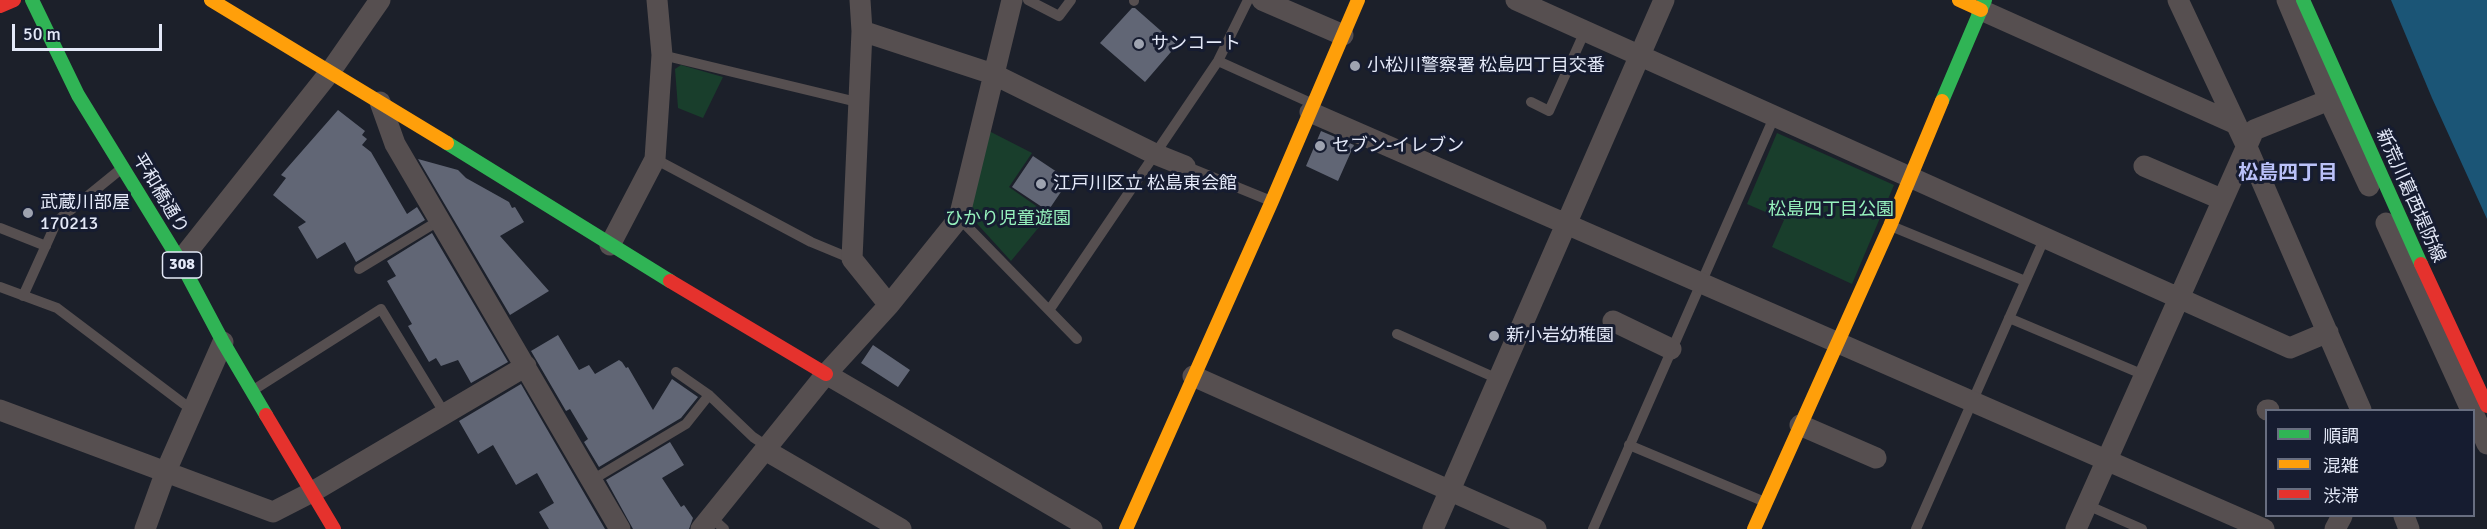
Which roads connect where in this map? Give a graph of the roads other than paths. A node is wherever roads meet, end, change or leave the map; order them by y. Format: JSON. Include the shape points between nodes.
{"nodes":[{"id":1,"x":14,"y":0,"type":"edge"},
{"id":2,"x":32,"y":0,"type":"edge"},
{"id":3,"x":211,"y":0,"type":"edge"},
{"id":4,"x":380,"y":0,"type":"edge"},
{"id":5,"x":657,"y":0,"type":"edge"},
{"id":6,"x":860,"y":0,"type":"edge"},
{"id":7,"x":1012,"y":0,"type":"edge"},
{"id":8,"x":1028,"y":0,"type":"edge"},
{"id":9,"x":1071,"y":0,"type":"edge"},
{"id":10,"x":1248,"y":0,"type":"edge"},
{"id":11,"x":1263,"y":0,"type":"edge"},
{"id":12,"x":1358,"y":0,"type":"edge"},
{"id":13,"x":1516,"y":0,"type":"edge"},
{"id":14,"x":1664,"y":0,"type":"edge"},
{"id":15,"x":1959,"y":0,"type":"edge"},
{"id":16,"x":2178,"y":0,"type":"edge"},
{"id":17,"x":2288,"y":0,"type":"edge"},
{"id":18,"x":2303,"y":0,"type":"edge"},
{"id":19,"x":1983,"y":5,"type":"edge"},
{"id":20,"x":0,"y":6,"type":"edge"},
{"id":21,"x":862,"y":31,"type":"junction"},
{"id":22,"x":1585,"y":31,"type":"junction"},
{"id":23,"x":1343,"y":35,"type":"junction"},
{"id":24,"x":662,"y":55,"type":"junction"},
{"id":25,"x":1640,"y":55,"type":"junction"},
{"id":26,"x":1218,"y":61,"type":"junction"},
{"id":27,"x":330,"y":72,"type":"junction"},
{"id":28,"x":993,"y":74,"type":"junction"},
{"id":29,"x":2329,"y":100,"type":"junction"},
{"id":30,"x":381,"y":102,"type":"junction"},
{"id":31,"x":857,"y":102,"type":"junction"},
{"id":32,"x":1531,"y":102,"type":"dead end"},
{"id":33,"x":1312,"y":108,"type":"junction"},
{"id":34,"x":1775,"y":115,"type":"junction"},
{"id":35,"x":2236,"y":124,"type":"junction"},
{"id":36,"x":2246,"y":145,"type":"junction"},
{"id":37,"x":1155,"y":154,"type":"junction"},
{"id":38,"x":655,"y":159,"type":"junction"},
{"id":39,"x":2367,"y":164,"type":"junction"},
{"id":40,"x":1185,"y":166,"type":"joint"},
{"id":41,"x":2144,"y":166,"type":"dead end"},
{"id":42,"x":123,"y":167,"type":"junction"},
{"id":43,"x":1911,"y":177,"type":"junction"},
{"id":44,"x":2222,"y":199,"type":"junction"},
{"id":45,"x":1272,"y":201,"type":"junction"},
{"id":46,"x":959,"y":218,"type":"junction"},
{"id":47,"x":441,"y":220,"type":"junction"},
{"id":48,"x":1566,"y":224,"type":"junction"},
{"id":49,"x":1890,"y":226,"type":"junction"},
{"id":50,"x":0,"y":228,"type":"edge"},
{"id":51,"x":2045,"y":237,"type":"junction"},
{"id":52,"x":610,"y":245,"type":"junction"},
{"id":53,"x":46,"y":246,"type":"junction"},
{"id":54,"x":852,"y":259,"type":"junction"},
{"id":55,"x":180,"y":261,"type":"junction"},
{"id":56,"x":359,"y":269,"type":"dead end"},
{"id":57,"x":2025,"y":281,"type":"junction"},
{"id":58,"x":1700,"y":282,"type":"junction"},
{"id":59,"x":0,"y":287,"type":"edge"},
{"id":60,"x":23,"y":296,"type":"junction"},
{"id":61,"x":2177,"y":298,"type":"junction"},
{"id":62,"x":889,"y":305,"type":"junction"},
{"id":63,"x":1050,"y":309,"type":"junction"},
{"id":64,"x":2009,"y":318,"type":"junction"},
{"id":65,"x":1613,"y":321,"type":"dead end"},
{"id":66,"x":2328,"y":332,"type":"junction"},
{"id":67,"x":1398,"y":334,"type":"dead end"},
{"id":68,"x":1077,"y":339,"type":"dead end"},
{"id":69,"x":223,"y":342,"type":"junction"},
{"id":70,"x":1836,"y":342,"type":"junction"},
{"id":71,"x":1671,"y":349,"type":"junction"},
{"id":72,"x":526,"y":366,"type":"junction"},
{"id":73,"x":676,"y":372,"type":"dead end"},
{"id":74,"x":826,"y":374,"type":"junction"},
{"id":75,"x":2144,"y":375,"type":"junction"},
{"id":76,"x":1193,"y":376,"type":"junction"},
{"id":77,"x":1498,"y":379,"type":"junction"},
{"id":78,"x":253,"y":390,"type":"junction"},
{"id":79,"x":709,"y":395,"type":"junction"},
{"id":80,"x":1972,"y":402,"type":"junction"},
{"id":81,"x":2487,"y":406,"type":"edge"},
{"id":82,"x":2360,"y":409,"type":"edge"},
{"id":83,"x":2470,"y":409,"type":"edge"},
{"id":84,"x":0,"y":410,"type":"edge"},
{"id":85,"x":192,"y":410,"type":"junction"},
{"id":86,"x":445,"y":414,"type":"junction"},
{"id":87,"x":1800,"y":425,"type":"junction"},
{"id":88,"x":1629,"y":445,"type":"junction"},
{"id":89,"x":766,"y":448,"type":"junction"},
{"id":90,"x":1875,"y":458,"type":"dead end"},
{"id":91,"x":2107,"y":460,"type":"junction"},
{"id":92,"x":166,"y":471,"type":"junction"},
{"id":93,"x":592,"y":480,"type":"junction"},
{"id":94,"x":1449,"y":490,"type":"junction"},
{"id":95,"x":314,"y":491,"type":"junction"},
{"id":96,"x":1766,"y":502,"type":"junction"},
{"id":97,"x":2086,"y":505,"type":"junction"},
{"id":98,"x":712,"y":525,"type":"edge"},
{"id":99,"x":145,"y":529,"type":"edge"},
{"id":100,"x":334,"y":529,"type":"edge"},
{"id":101,"x":620,"y":529,"type":"edge"},
{"id":102,"x":901,"y":529,"type":"edge"},
{"id":103,"x":1092,"y":529,"type":"edge"},
{"id":104,"x":1126,"y":529,"type":"edge"},
{"id":105,"x":1433,"y":529,"type":"edge"},
{"id":106,"x":1536,"y":529,"type":"edge"},
{"id":107,"x":1593,"y":529,"type":"edge"},
{"id":108,"x":1754,"y":529,"type":"edge"},
{"id":109,"x":1916,"y":529,"type":"edge"},
{"id":110,"x":2076,"y":529,"type":"edge"},
{"id":111,"x":2142,"y":529,"type":"edge"},
{"id":112,"x":2264,"y":529,"type":"edge"}],
"edges":[{"from":1,"to":20,"type":"street"},
{"from":2,"to":42,"type":"street","name":"平和橋通り","number":"308","via":[[73,85]]},
{"from":3,"to":27,"type":"street"},
{"from":4,"to":27,"type":"street"},
{"from":5,"to":24,"type":"street"},
{"from":6,"to":21,"type":"street"},
{"from":7,"to":28,"type":"street"},
{"from":8,"to":9,"type":"lane","via":[[1059,16]]},
{"from":10,"to":26,"type":"lane"},
{"from":11,"to":23,"type":"street"},
{"from":12,"to":23,"type":"street"},
{"from":13,"to":22,"type":"street"},
{"from":14,"to":25,"type":"street"},
{"from":15,"to":19,"type":"street"},
{"from":16,"to":35,"type":"street"},
{"from":17,"to":29,"type":"street"},
{"from":18,"to":39,"type":"street","name":"新荒川葛西堤防線"},
{"from":19,"to":35,"type":"street"},
{"from":19,"to":43,"type":"street"},
{"from":21,"to":28,"type":"street"},
{"from":21,"to":31,"type":"street"},
{"from":22,"to":25,"type":"street"},
{"from":22,"to":32,"type":"lane","via":[[1549,111]]},
{"from":23,"to":33,"type":"street"},
{"from":24,"to":31,"type":"lane"},
{"from":24,"to":38,"type":"street"},
{"from":25,"to":34,"type":"street"},
{"from":25,"to":48,"type":"street"},
{"from":26,"to":33,"type":"lane"},
{"from":26,"to":37,"type":"lane"},
{"from":27,"to":30,"type":"street"},
{"from":27,"to":55,"type":"street"},
{"from":28,"to":37,"type":"street"},
{"from":28,"to":46,"type":"street"},
{"from":29,"to":36,"type":"street","via":[[2253,130]]},
{"from":29,"to":39,"type":"street"},
{"from":30,"to":47,"type":"street","via":[[395,144]]},
{"from":30,"to":52,"type":"street"},
{"from":31,"to":54,"type":"street"},
{"from":33,"to":45,"type":"street"},
{"from":33,"to":48,"type":"street"},
{"from":34,"to":43,"type":"street"},
{"from":34,"to":58,"type":"lane"},
{"from":35,"to":36,"type":"street"},
{"from":36,"to":44,"type":"street"},
{"from":36,"to":66,"type":"street"},
{"from":37,"to":40,"type":"street"},
{"from":37,"to":63,"type":"lane"},
{"from":38,"to":52,"type":"street"},
{"from":38,"to":54,"type":"lane","via":[[811,242]]},
{"from":39,"to":81,"type":"street","name":"新荒川葛西堤防線"},
{"from":39,"to":83,"type":"street"},
{"from":40,"to":45,"type":"lane"},
{"from":41,"to":44,"type":"street"},
{"from":42,"to":53,"type":"lane","via":[[57,221]]},
{"from":42,"to":55,"type":"street","name":"平和橋通り","number":"308"},
{"from":43,"to":49,"type":"street"},
{"from":43,"to":51,"type":"street"},
{"from":44,"to":61,"type":"street"},
{"from":45,"to":76,"type":"street"},
{"from":46,"to":62,"type":"street"},
{"from":46,"to":63,"type":"lane"},
{"from":47,"to":56,"type":"lane"},
{"from":47,"to":72,"type":"street"},
{"from":48,"to":58,"type":"street"},
{"from":48,"to":77,"type":"street"},
{"from":49,"to":57,"type":"lane"},
{"from":49,"to":70,"type":"street"},
{"from":50,"to":53,"type":"lane"},
{"from":51,"to":57,"type":"lane"},
{"from":51,"to":61,"type":"street"},
{"from":52,"to":74,"type":"street"},
{"from":53,"to":60,"type":"lane"},
{"from":54,"to":62,"type":"street"},
{"from":55,"to":69,"type":"street","name":"平和橋通り","number":"308"},
{"from":57,"to":64,"type":"lane"},
{"from":58,"to":70,"type":"street"},
{"from":58,"to":71,"type":"lane"},
{"from":59,"to":60,"type":"lane"},
{"from":60,"to":85,"type":"lane","via":[[57,308]]},
{"from":61,"to":66,"type":"street","via":[[2290,348]]},
{"from":61,"to":75,"type":"street"},
{"from":62,"to":74,"type":"street"},
{"from":63,"to":68,"type":"lane"},
{"from":64,"to":75,"type":"lane"},
{"from":64,"to":80,"type":"lane"},
{"from":65,"to":71,"type":"street"},
{"from":66,"to":82,"type":"street"},
{"from":67,"to":77,"type":"lane"},
{"from":69,"to":78,"type":"street","name":"平和橋通り","number":"308"},
{"from":69,"to":85,"type":"street"},
{"from":70,"to":80,"type":"street"},
{"from":70,"to":87,"type":"street"},
{"from":71,"to":88,"type":"lane"},
{"from":72,"to":86,"type":"street"},
{"from":72,"to":93,"type":"street"},
{"from":73,"to":79,"type":"lane"},
{"from":74,"to":89,"type":"street"},
{"from":74,"to":103,"type":"street"},
{"from":75,"to":91,"type":"street"},
{"from":76,"to":94,"type":"street"},
{"from":76,"to":104,"type":"street"},
{"from":77,"to":94,"type":"street"},
{"from":78,"to":86,"type":"lane","via":[[381,309]]},
{"from":78,"to":95,"type":"street","name":"平和橋通り","number":"308"},
{"from":79,"to":89,"type":"lane"},
{"from":79,"to":93,"type":"lane","via":[[686,424]]},
{"from":80,"to":91,"type":"street"},
{"from":80,"to":109,"type":"lane"},
{"from":84,"to":92,"type":"street"},
{"from":85,"to":92,"type":"street"},
{"from":86,"to":95,"type":"street"},
{"from":87,"to":90,"type":"street"},
{"from":87,"to":96,"type":"street"},
{"from":88,"to":96,"type":"lane"},
{"from":88,"to":107,"type":"lane"},
{"from":89,"to":98,"type":"street"},
{"from":89,"to":102,"type":"street"},
{"from":91,"to":97,"type":"street"},
{"from":91,"to":112,"type":"street"},
{"from":92,"to":95,"type":"street","via":[[273,512]]},
{"from":92,"to":99,"type":"street"},
{"from":93,"to":101,"type":"street"},
{"from":94,"to":105,"type":"street"},
{"from":94,"to":106,"type":"street"},
{"from":95,"to":100,"type":"street","name":"平和橋通り","number":"308"},
{"from":96,"to":108,"type":"street"},
{"from":97,"to":110,"type":"street"},
{"from":97,"to":111,"type":"lane"}]}
